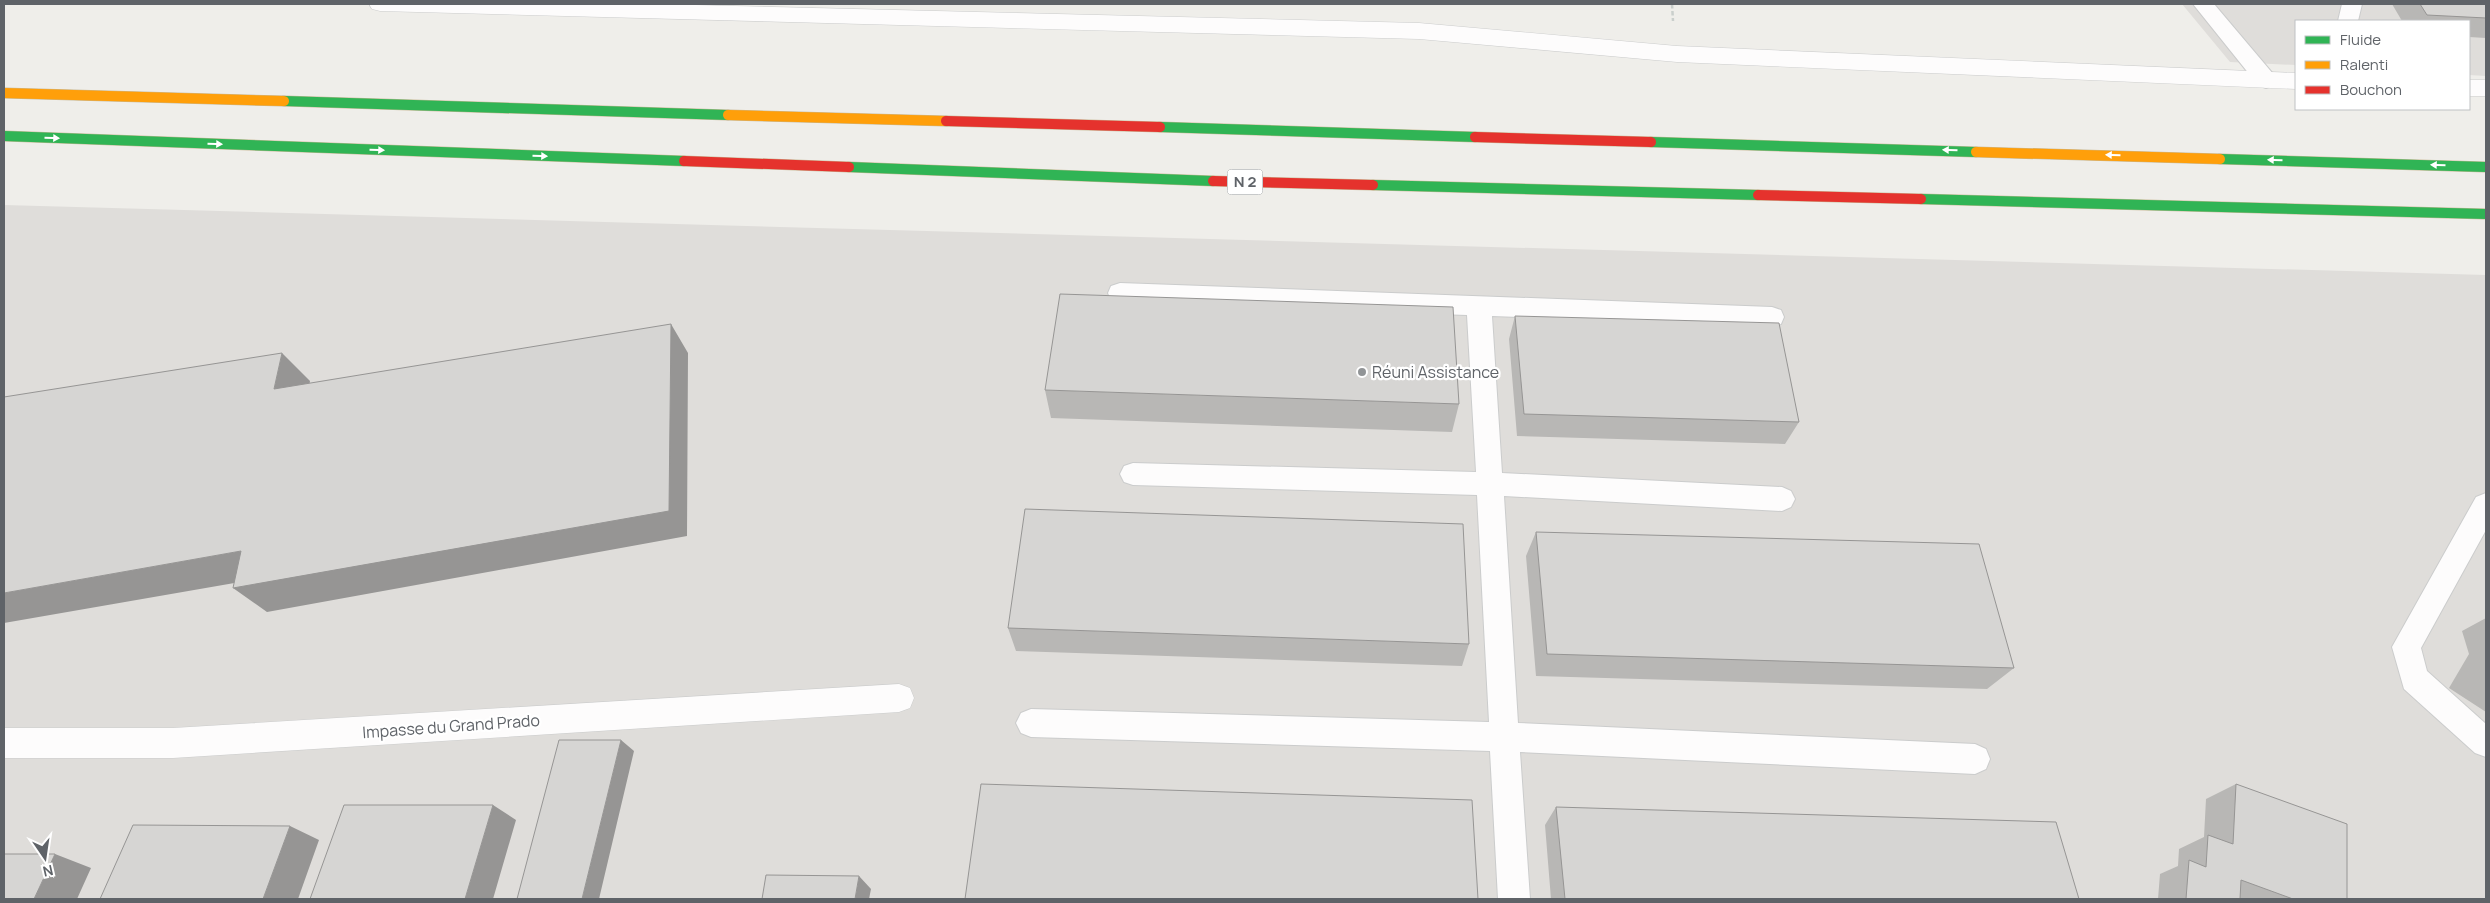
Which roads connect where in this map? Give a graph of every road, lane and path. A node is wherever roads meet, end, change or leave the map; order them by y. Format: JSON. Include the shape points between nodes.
{"nodes":[{"id":1,"x":380,"y":4,"type":"edge"},
{"id":2,"x":2203,"y":4,"type":"edge"},
{"id":3,"x":2352,"y":4,"type":"edge"},
{"id":4,"x":2348,"y":20,"type":"edge"},
{"id":5,"x":2266,"y":80,"type":"junction"},
{"id":6,"x":2295,"y":81,"type":"edge"},
{"id":7,"x":2470,"y":88,"type":"edge"},
{"id":8,"x":2486,"y":88,"type":"edge"},
{"id":9,"x":4,"y":93,"type":"edge"},
{"id":10,"x":4,"y":136,"type":"edge"},
{"id":11,"x":2486,"y":167,"type":"edge"},
{"id":12,"x":2486,"y":214,"type":"edge"},
{"id":13,"x":1120,"y":293,"type":"dead end"},
{"id":14,"x":1479,"y":307,"type":"junction"},
{"id":15,"x":1772,"y":317,"type":"dead end"},
{"id":16,"x":1133,"y":474,"type":"dead end"},
{"id":17,"x":1489,"y":484,"type":"junction"},
{"id":18,"x":1782,"y":499,"type":"dead end"},
{"id":19,"x":2486,"y":505,"type":"edge"},
{"id":20,"x":899,"y":698,"type":"dead end"},
{"id":21,"x":1031,"y":723,"type":"dead end"},
{"id":22,"x":1504,"y":737,"type":"junction"},
{"id":23,"x":4,"y":742,"type":"edge"},
{"id":24,"x":2486,"y":743,"type":"edge"},
{"id":25,"x":1975,"y":758,"type":"dead end"},
{"id":26,"x":1514,"y":899,"type":"edge"}],
"edges":[{"from":1,"to":5,"type":"street","via":[[1419,31],[1677,54]]},
{"from":2,"to":5,"type":"lane"},
{"from":3,"to":4,"type":"lane"},
{"from":5,"to":6,"type":"street"},
{"from":7,"to":8,"type":"street"},
{"from":11,"to":9,"type":"highway","one_way":true},
{"from":10,"to":12,"type":"highway","number":"N 2","one_way":true,"via":[[1244,182]]},
{"from":13,"to":14,"type":"lane"},
{"from":14,"to":15,"type":"lane"},
{"from":14,"to":17,"type":"lane"},
{"from":16,"to":17,"type":"lane"},
{"from":17,"to":18,"type":"lane"},
{"from":17,"to":22,"type":"lane"},
{"from":19,"to":24,"type":"lane","via":[[2406,647],[2414,679]]},
{"from":20,"to":23,"type":"street","name":"Impasse du Grand Prado","via":[[173,743]]},
{"from":21,"to":22,"type":"lane"},
{"from":22,"to":25,"type":"lane"},
{"from":22,"to":26,"type":"lane"}]}
